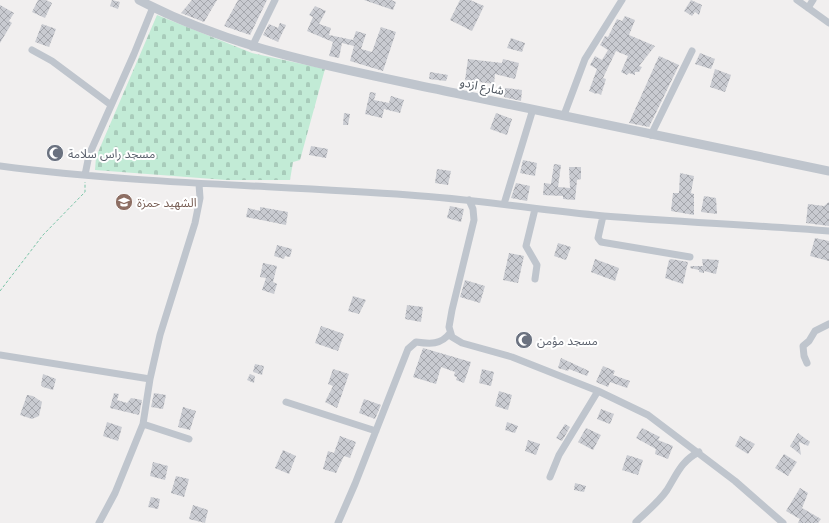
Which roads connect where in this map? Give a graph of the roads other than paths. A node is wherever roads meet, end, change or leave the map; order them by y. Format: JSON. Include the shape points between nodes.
{"nodes":[{"id":1,"x":139,"y":0,"type":"edge"},
{"id":2,"x":275,"y":0,"type":"edge"},
{"id":3,"x":622,"y":0,"type":"edge"},
{"id":4,"x":797,"y":0,"type":"edge"},
{"id":5,"x":813,"y":0,"type":"edge"},
{"id":6,"x":153,"y":8,"type":"junction"},
{"id":7,"x":808,"y":8,"type":"junction"},
{"id":8,"x":829,"y":23,"type":"edge"},
{"id":9,"x":252,"y":47,"type":"junction"},
{"id":10,"x":32,"y":50,"type":"dead end"},
{"id":11,"x":692,"y":50,"type":"dead end"},
{"id":12,"x":111,"y":105,"type":"junction"},
{"id":13,"x":533,"y":109,"type":"junction"},
{"id":14,"x":564,"y":115,"type":"junction"},
{"id":15,"x":651,"y":135,"type":"junction"},
{"id":16,"x":0,"y":166,"type":"edge"},
{"id":17,"x":829,"y":171,"type":"edge"},
{"id":18,"x":85,"y":175,"type":"junction"},
{"id":19,"x":199,"y":184,"type":"junction"},
{"id":20,"x":469,"y":200,"type":"junction"},
{"id":21,"x":504,"y":204,"type":"junction"},
{"id":22,"x":535,"y":209,"type":"junction"},
{"id":23,"x":603,"y":216,"type":"junction"},
{"id":24,"x":829,"y":231,"type":"edge"},
{"id":25,"x":690,"y":257,"type":"dead end"},
{"id":26,"x":534,"y":279,"type":"dead end"},
{"id":27,"x":829,"y":324,"type":"edge"},
{"id":28,"x":450,"y":333,"type":"junction"},
{"id":29,"x":0,"y":355,"type":"edge"},
{"id":30,"x":807,"y":363,"type":"dead end"},
{"id":31,"x":150,"y":378,"type":"junction"},
{"id":32,"x":598,"y":391,"type":"junction"},
{"id":33,"x":286,"y":402,"type":"dead end"},
{"id":34,"x":143,"y":424,"type":"junction"},
{"id":35,"x":376,"y":431,"type":"junction"},
{"id":36,"x":189,"y":439,"type":"dead end"},
{"id":37,"x":699,"y":452,"type":"junction"},
{"id":38,"x":550,"y":477,"type":"dead end"},
{"id":39,"x":636,"y":522,"type":"edge"},
{"id":40,"x":99,"y":523,"type":"edge"},
{"id":41,"x":338,"y":523,"type":"edge"},
{"id":42,"x":783,"y":523,"type":"edge"}],
"edges":[{"from":1,"to":6,"type":"street","name":"شارع ازدو"},
{"from":2,"to":9,"type":"street"},
{"from":3,"to":14,"type":"street","via":[[585,59]]},
{"from":4,"to":7,"type":"street"},
{"from":5,"to":7,"type":"street"},
{"from":6,"to":9,"type":"street","name":"شارع ازدو"},
{"from":6,"to":12,"type":"street"},
{"from":7,"to":8,"type":"street"},
{"from":9,"to":13,"type":"street","name":"شارع ازدو"},
{"from":10,"to":12,"type":"street","via":[[52,61]]},
{"from":11,"to":15,"type":"street"},
{"from":12,"to":18,"type":"street","via":[[89,155]]},
{"from":13,"to":14,"type":"street","name":"شارع ازدو"},
{"from":13,"to":21,"type":"street"},
{"from":14,"to":15,"type":"street","name":"شارع ازدو"},
{"from":15,"to":17,"type":"street","name":"شارع ازدو"},
{"from":16,"to":18,"type":"street"},
{"from":18,"to":19,"type":"street"},
{"from":19,"to":20,"type":"street"},
{"from":19,"to":31,"type":"street","via":[[200,198],[195,223],[172,295]]},
{"from":20,"to":21,"type":"street"},
{"from":20,"to":28,"type":"street","via":[[474,220],[452,310]]},
{"from":21,"to":22,"type":"street"},
{"from":22,"to":23,"type":"street"},
{"from":22,"to":26,"type":"street","via":[[526,246],[536,260]]},
{"from":23,"to":24,"type":"street"},
{"from":23,"to":25,"type":"street","via":[[598,238],[600,242]]},
{"from":27,"to":30,"type":"street","via":[[815,331],[803,346]]},
{"from":28,"to":32,"type":"street","via":[[462,343],[512,357]]},
{"from":28,"to":35,"type":"street","via":[[440,342],[433,344],[411,344]]},
{"from":29,"to":31,"type":"street"},
{"from":31,"to":34,"type":"street"},
{"from":32,"to":37,"type":"street","via":[[648,415]]},
{"from":32,"to":38,"type":"street","via":[[559,455]]},
{"from":33,"to":35,"type":"street"},
{"from":34,"to":36,"type":"street"},
{"from":34,"to":40,"type":"street","via":[[115,493]]},
{"from":35,"to":41,"type":"street"},
{"from":37,"to":39,"type":"street","via":[[680,467],[666,490]]},
{"from":37,"to":42,"type":"street"}]}
